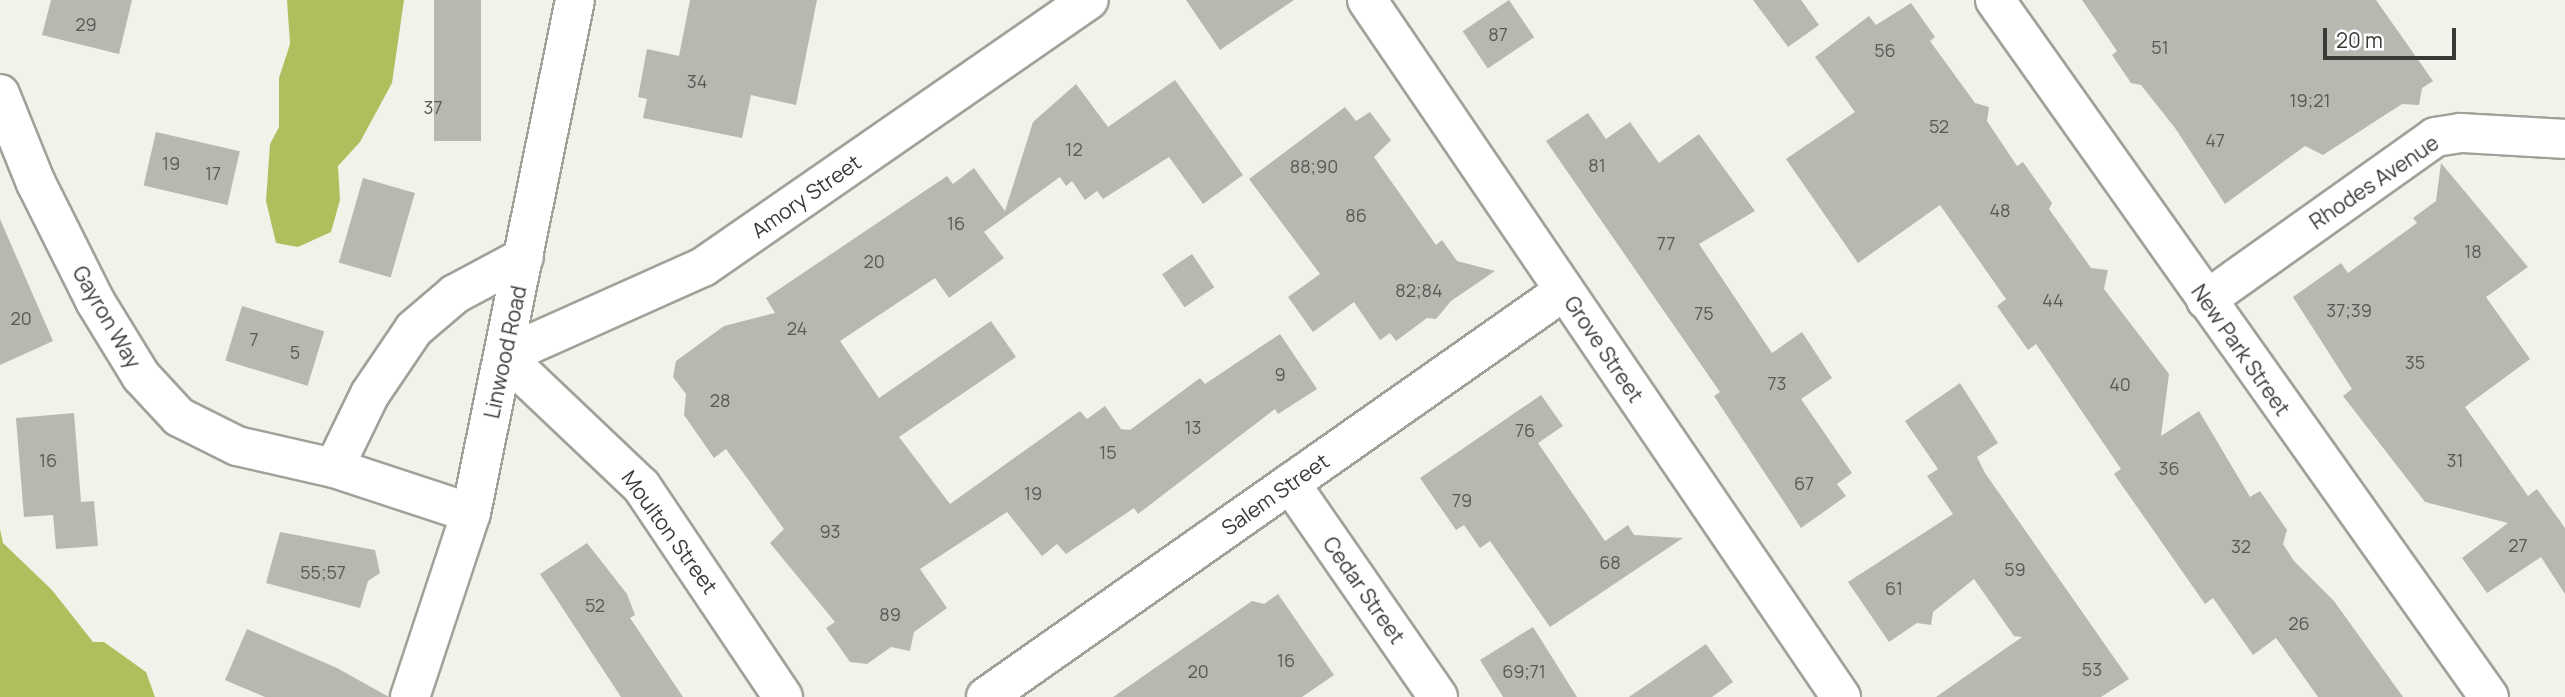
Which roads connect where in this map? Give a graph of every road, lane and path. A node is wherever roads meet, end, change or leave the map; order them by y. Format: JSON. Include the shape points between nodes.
{"nodes":[{"id":1,"x":576,"y":0,"type":"edge"},
{"id":2,"x":1088,"y":0,"type":"edge"},
{"id":3,"x":1367,"y":0,"type":"edge"},
{"id":4,"x":1995,"y":0,"type":"edge"},
{"id":5,"x":0,"y":94,"type":"edge"},
{"id":6,"x":2565,"y":139,"type":"edge"},
{"id":7,"x":524,"y":257,"type":"junction"},
{"id":8,"x":1564,"y":291,"type":"junction"},
{"id":9,"x":2206,"y":300,"type":"junction"},
{"id":10,"x":504,"y":356,"type":"junction"},
{"id":11,"x":334,"y":468,"type":"junction"},
{"id":12,"x":1290,"y":483,"type":"junction"},
{"id":13,"x":471,"y":513,"type":"junction"},
{"id":14,"x":411,"y":697,"type":"edge"},
{"id":15,"x":783,"y":697,"type":"edge"},
{"id":16,"x":986,"y":697,"type":"edge"},
{"id":17,"x":1438,"y":697,"type":"edge"},
{"id":18,"x":1840,"y":697,"type":"edge"},
{"id":19,"x":2489,"y":697,"type":"edge"}],
"edges":[{"from":1,"to":7,"type":"street","name":"Linwood Road"},
{"from":2,"to":10,"type":"street","name":"Amory Street","via":[[703,267]]},
{"from":3,"to":8,"type":"street","name":"Grove Street"},
{"from":4,"to":9,"type":"street","name":"New Park Street"},
{"from":5,"to":11,"type":"street","name":"Gayron Way","via":[[36,183],[96,301],[123,350],[166,406],[208,436]]},
{"from":6,"to":9,"type":"street","name":"Rhodes Avenue","via":[[2461,133],[2434,137]]},
{"from":7,"to":10,"type":"street","name":"Linwood Road"},
{"from":7,"to":11,"type":"street","via":[[455,294],[414,329],[377,382]]},
{"from":8,"to":12,"type":"street","name":"Salem Street"},
{"from":8,"to":18,"type":"street","name":"Grove Street"},
{"from":9,"to":19,"type":"street","name":"New Park Street"},
{"from":10,"to":13,"type":"street","name":"Linwood Road"},
{"from":10,"to":15,"type":"street","name":"Moulton Street","via":[[648,494]]},
{"from":11,"to":13,"type":"street","name":"Gayron Way"},
{"from":12,"to":16,"type":"street","name":"Salem Street"},
{"from":12,"to":17,"type":"street","name":"Cedar Street"},
{"from":13,"to":14,"type":"street","name":"Linwood Road"}]}
